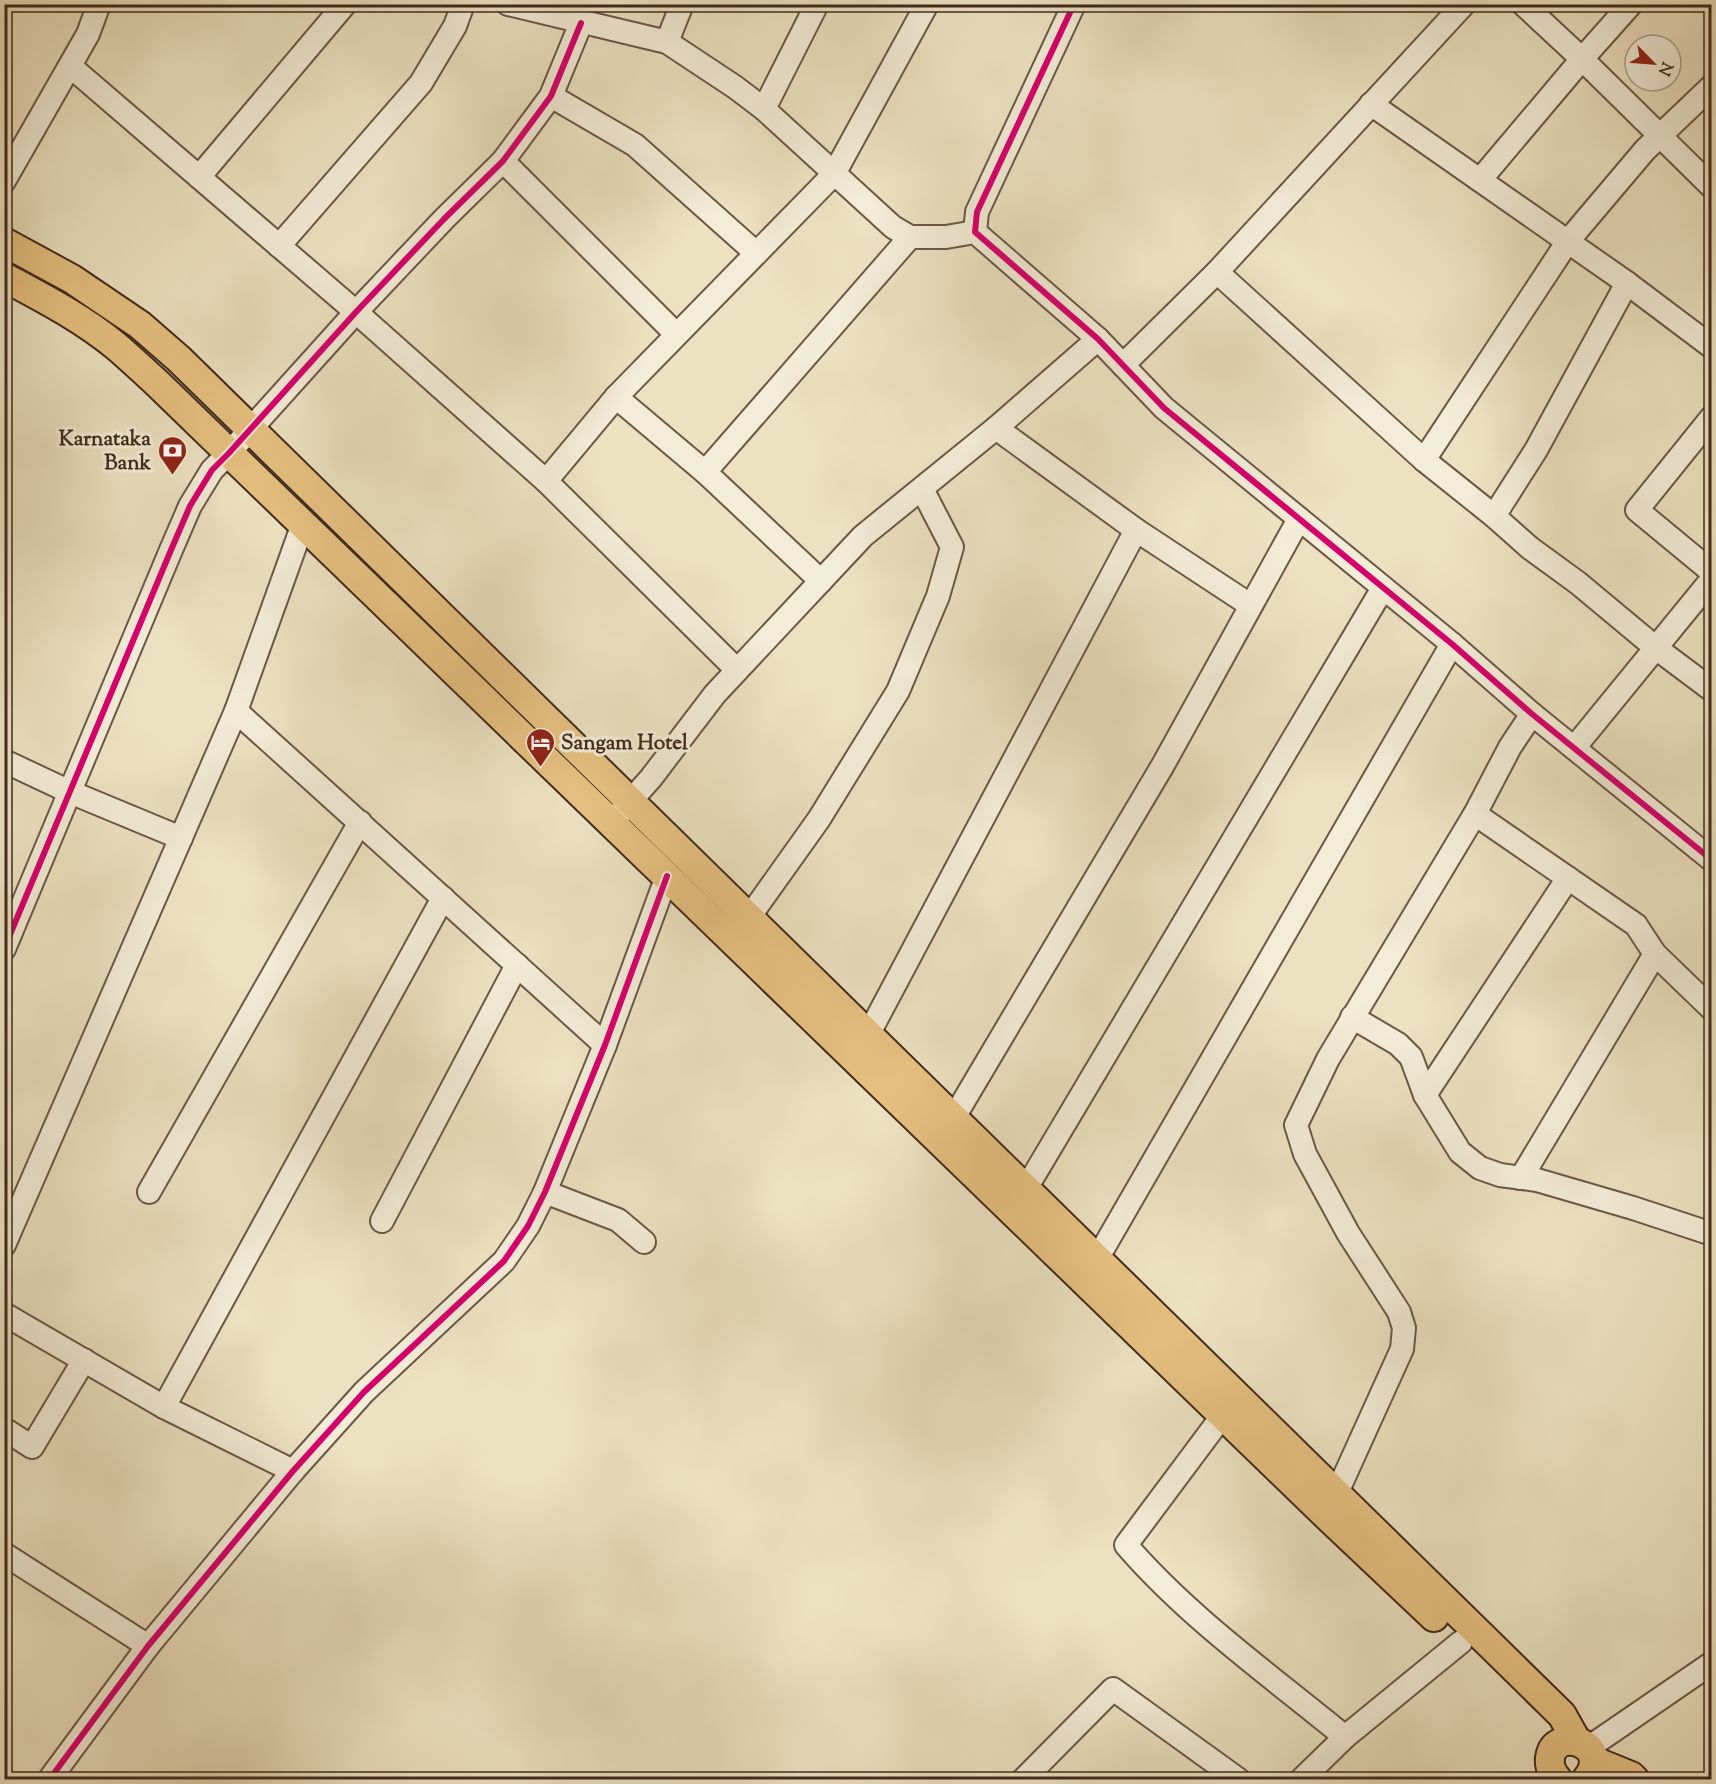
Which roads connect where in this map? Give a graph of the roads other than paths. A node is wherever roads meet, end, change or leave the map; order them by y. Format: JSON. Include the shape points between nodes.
{"nodes":[{"id":1,"x":99,"y":4,"type":"edge"},
{"id":2,"x":345,"y":4,"type":"edge"},
{"id":3,"x":463,"y":4,"type":"edge"},
{"id":4,"x":508,"y":4,"type":"edge"},
{"id":5,"x":682,"y":4,"type":"edge"},
{"id":6,"x":817,"y":4,"type":"edge"},
{"id":7,"x":927,"y":4,"type":"edge"},
{"id":8,"x":1074,"y":4,"type":"edge"},
{"id":9,"x":1464,"y":4,"type":"edge"},
{"id":10,"x":1523,"y":4,"type":"edge"},
{"id":11,"x":1631,"y":4,"type":"edge"},
{"id":12,"x":574,"y":16,"type":"edge"},
{"id":13,"x":667,"y":42,"type":"junction"},
{"id":14,"x":1582,"y":59,"type":"junction"},
{"id":15,"x":70,"y":66,"type":"junction"},
{"id":16,"x":1712,"y":86,"type":"edge"},
{"id":17,"x":551,"y":96,"type":"junction"},
{"id":18,"x":1371,"y":104,"type":"junction"},
{"id":19,"x":764,"y":109,"type":"junction"},
{"id":20,"x":1659,"y":135,"type":"junction"},
{"id":21,"x":503,"y":161,"type":"junction"},
{"id":22,"x":834,"y":174,"type":"junction"},
{"id":23,"x":199,"y":177,"type":"junction"},
{"id":24,"x":1480,"y":180,"type":"junction"},
{"id":25,"x":4,"y":181,"type":"edge"},
{"id":26,"x":1712,"y":187,"type":"edge"},
{"id":27,"x":975,"y":232,"type":"junction"},
{"id":28,"x":910,"y":237,"type":"junction"},
{"id":29,"x":1568,"y":241,"type":"junction"},
{"id":30,"x":4,"y":242,"type":"edge"},
{"id":31,"x":279,"y":246,"type":"junction"},
{"id":32,"x":756,"y":253,"type":"junction"},
{"id":33,"x":1217,"y":272,"type":"junction"},
{"id":34,"x":4,"y":277,"type":"edge"},
{"id":35,"x":1627,"y":283,"type":"junction"},
{"id":36,"x":356,"y":312,"type":"junction"},
{"id":37,"x":676,"y":334,"type":"junction"},
{"id":38,"x":1098,"y":339,"type":"junction"},
{"id":39,"x":1712,"y":347,"type":"edge"},
{"id":40,"x":1123,"y":365,"type":"junction"},
{"id":41,"x":616,"y":397,"type":"junction"},
{"id":42,"x":1712,"y":417,"type":"edge"},
{"id":43,"x":996,"y":428,"type":"junction"},
{"id":44,"x":250,"y":430,"type":"junction"},
{"id":45,"x":230,"y":453,"type":"junction"},
{"id":46,"x":1424,"y":460,"type":"junction"},
{"id":47,"x":705,"y":472,"type":"junction"},
{"id":48,"x":546,"y":481,"type":"junction"},
{"id":49,"x":922,"y":489,"type":"junction"},
{"id":50,"x":1494,"y":516,"type":"junction"},
{"id":51,"x":1299,"y":519,"type":"junction"},
{"id":52,"x":303,"y":524,"type":"junction"},
{"id":53,"x":1136,"y":530,"type":"junction"},
{"id":54,"x":1712,"y":572,"type":"edge"},
{"id":55,"x":1712,"y":579,"type":"edge"},
{"id":56,"x":821,"y":581,"type":"junction"},
{"id":57,"x":1383,"y":588,"type":"junction"},
{"id":58,"x":1250,"y":605,"type":"junction"},
{"id":59,"x":1452,"y":644,"type":"junction"},
{"id":60,"x":1656,"y":648,"type":"junction"},
{"id":61,"x":737,"y":670,"type":"junction"},
{"id":62,"x":1712,"y":690,"type":"edge"},
{"id":63,"x":236,"y":711,"type":"junction"},
{"id":64,"x":1532,"y":714,"type":"junction"},
{"id":65,"x":1574,"y":748,"type":"junction"},
{"id":66,"x":4,"y":761,"type":"edge"},
{"id":67,"x":70,"y":792,"type":"junction"},
{"id":68,"x":630,"y":802,"type":"junction"},
{"id":69,"x":1475,"y":814,"type":"junction"},
{"id":70,"x":360,"y":822,"type":"junction"},
{"id":71,"x":611,"y":823,"type":"junction"},
{"id":72,"x":181,"y":838,"type":"junction"},
{"id":73,"x":1712,"y":860,"type":"edge"},
{"id":74,"x":667,"y":876,"type":"junction"},
{"id":75,"x":1568,"y":878,"type":"junction"},
{"id":76,"x":443,"y":898,"type":"junction"},
{"id":77,"x":741,"y":929,"type":"junction"},
{"id":78,"x":4,"y":949,"type":"edge"},
{"id":79,"x":1655,"y":954,"type":"junction"},
{"id":80,"x":517,"y":965,"type":"junction"},
{"id":81,"x":1712,"y":1009,"type":"edge"},
{"id":82,"x":1352,"y":1017,"type":"junction"},
{"id":83,"x":868,"y":1035,"type":"junction"},
{"id":84,"x":605,"y":1045,"type":"junction"},
{"id":85,"x":1425,"y":1095,"type":"junction"},
{"id":86,"x":954,"y":1119,"type":"junction"},
{"id":87,"x":1521,"y":1178,"type":"junction"},
{"id":88,"x":545,"y":1191,"type":"junction"},
{"id":89,"x":149,"y":1192,"type":"dead end"},
{"id":90,"x":1019,"y":1200,"type":"junction"},
{"id":91,"x":381,"y":1221,"type":"dead end"},
{"id":92,"x":1712,"y":1234,"type":"edge"},
{"id":93,"x":644,"y":1242,"type":"dead end"},
{"id":94,"x":4,"y":1245,"type":"edge"},
{"id":95,"x":1097,"y":1259,"type":"junction"},
{"id":96,"x":4,"y":1314,"type":"edge"},
{"id":97,"x":84,"y":1360,"type":"junction"},
{"id":98,"x":164,"y":1407,"type":"junction"},
{"id":99,"x":1223,"y":1415,"type":"junction"},
{"id":100,"x":4,"y":1430,"type":"edge"},
{"id":101,"x":1257,"y":1432,"type":"junction"},
{"id":102,"x":293,"y":1471,"type":"junction"},
{"id":103,"x":1331,"y":1505,"type":"junction"},
{"id":104,"x":4,"y":1554,"type":"edge"},
{"id":105,"x":1461,"y":1642,"type":"junction"},
{"id":106,"x":148,"y":1646,"type":"junction"},
{"id":107,"x":1712,"y":1663,"type":"edge"},
{"id":108,"x":1346,"y":1737,"type":"junction"},
{"id":109,"x":1585,"y":1761,"type":"edge"},
{"id":110,"x":1553,"y":1778,"type":"edge"},
{"id":111,"x":49,"y":1779,"type":"edge"},
{"id":112,"x":1023,"y":1779,"type":"edge"},
{"id":113,"x":1239,"y":1779,"type":"edge"},
{"id":114,"x":1301,"y":1779,"type":"edge"},
{"id":115,"x":1635,"y":1779,"type":"edge"}],
"edges":[{"from":1,"to":15,"type":"street"},
{"from":2,"to":23,"type":"street"},
{"from":3,"to":31,"type":"street","via":[[455,26],[421,83]]},
{"from":4,"to":12,"type":"street"},
{"from":5,"to":13,"type":"street"},
{"from":6,"to":19,"type":"street"},
{"from":7,"to":22,"type":"street"},
{"from":8,"to":27,"type":"street","via":[[977,212]]},
{"from":9,"to":18,"type":"street"},
{"from":10,"to":14,"type":"street"},
{"from":11,"to":14,"type":"street"},
{"from":12,"to":13,"type":"street"},
{"from":12,"to":17,"type":"street"},
{"from":13,"to":19,"type":"street"},
{"from":14,"to":20,"type":"street"},
{"from":14,"to":24,"type":"street"},
{"from":15,"to":23,"type":"street"},
{"from":15,"to":25,"type":"street"},
{"from":16,"to":20,"type":"street"},
{"from":17,"to":21,"type":"street"},
{"from":17,"to":32,"type":"street","via":[[634,145]]},
{"from":18,"to":24,"type":"street"},
{"from":18,"to":33,"type":"street"},
{"from":19,"to":22,"type":"street"},
{"from":20,"to":26,"type":"street"},
{"from":20,"to":29,"type":"street"},
{"from":21,"to":36,"type":"street"},
{"from":21,"to":37,"type":"street"},
{"from":22,"to":28,"type":"street","via":[[893,227]]},
{"from":22,"to":32,"type":"street"},
{"from":23,"to":31,"type":"street"},
{"from":24,"to":29,"type":"street"},
{"from":27,"to":28,"type":"street"},
{"from":27,"to":38,"type":"street"},
{"from":28,"to":47,"type":"street"},
{"from":29,"to":35,"type":"street"},
{"from":29,"to":46,"type":"street"},
{"from":30,"to":44,"type":"main road","via":[[72,279],[140,325]]},
{"from":31,"to":36,"type":"street"},
{"from":32,"to":37,"type":"street"},
{"from":33,"to":40,"type":"street"},
{"from":33,"to":46,"type":"street"},
{"from":34,"to":45,"type":"main road","via":[[54,304],[116,346]]},
{"from":35,"to":39,"type":"street"},
{"from":35,"to":50,"type":"street","via":[[1536,450]]},
{"from":36,"to":44,"type":"street"},
{"from":36,"to":48,"type":"street"},
{"from":37,"to":41,"type":"street"},
{"from":38,"to":40,"type":"street"},
{"from":38,"to":43,"type":"street"},
{"from":40,"to":51,"type":"street","via":[[1164,408]]},
{"from":41,"to":47,"type":"street"},
{"from":41,"to":48,"type":"street"},
{"from":42,"to":54,"type":"street","via":[[1637,510]]},
{"from":43,"to":49,"type":"street"},
{"from":43,"to":53,"type":"street"},
{"from":44,"to":45,"type":"street"},
{"from":44,"to":68,"type":"main road"},
{"from":45,"to":52,"type":"main road"},
{"from":45,"to":67,"type":"street","via":[[212,470],[190,506]]},
{"from":46,"to":50,"type":"street"},
{"from":47,"to":56,"type":"street"},
{"from":48,"to":61,"type":"street"},
{"from":49,"to":56,"type":"street","via":[[863,536]]},
{"from":49,"to":77,"type":"street","via":[[952,547],[938,596],[898,691],[819,819]]},
{"from":50,"to":60,"type":"street"},
{"from":51,"to":57,"type":"street"},
{"from":51,"to":58,"type":"street"},
{"from":52,"to":63,"type":"street"},
{"from":52,"to":71,"type":"main road"},
{"from":53,"to":58,"type":"street"},
{"from":53,"to":83,"type":"street"},
{"from":55,"to":60,"type":"street"},
{"from":56,"to":61,"type":"street"},
{"from":57,"to":59,"type":"street"},
{"from":57,"to":90,"type":"street"},
{"from":58,"to":86,"type":"street","via":[[1163,765]]},
{"from":59,"to":64,"type":"street"},
{"from":59,"to":95,"type":"street"},
{"from":60,"to":62,"type":"street"},
{"from":60,"to":65,"type":"street"},
{"from":61,"to":68,"type":"street"},
{"from":63,"to":70,"type":"street"},
{"from":63,"to":72,"type":"street"},
{"from":64,"to":65,"type":"street"},
{"from":64,"to":69,"type":"street"},
{"from":65,"to":73,"type":"street"},
{"from":66,"to":67,"type":"street"},
{"from":67,"to":72,"type":"street"},
{"from":67,"to":78,"type":"street"},
{"from":68,"to":71,"type":"street"},
{"from":68,"to":77,"type":"main road"},
{"from":69,"to":75,"type":"street"},
{"from":69,"to":82,"type":"street"},
{"from":70,"to":76,"type":"street"},
{"from":70,"to":89,"type":"street"},
{"from":71,"to":74,"type":"main road"},
{"from":72,"to":94,"type":"street"},
{"from":74,"to":77,"type":"main road"},
{"from":74,"to":84,"type":"street"},
{"from":75,"to":79,"type":"street","via":[[1636,925]]},
{"from":75,"to":85,"type":"street"},
{"from":76,"to":80,"type":"street"},
{"from":76,"to":98,"type":"street"},
{"from":77,"to":83,"type":"main road"},
{"from":77,"to":90,"type":"main road"},
{"from":79,"to":81,"type":"street"},
{"from":79,"to":87,"type":"street"},
{"from":80,"to":84,"type":"street"},
{"from":80,"to":91,"type":"street"},
{"from":82,"to":85,"type":"street","via":[[1398,1044],[1411,1057]]},
{"from":82,"to":103,"type":"street","via":[[1296,1125],[1305,1154],[1348,1233],[1399,1312],[1404,1328],[1402,1349]]},
{"from":83,"to":86,"type":"main road"},
{"from":84,"to":88,"type":"street"},
{"from":85,"to":87,"type":"street","via":[[1460,1152],[1480,1168]]},
{"from":86,"to":90,"type":"main road"},
{"from":87,"to":92,"type":"street"},
{"from":88,"to":93,"type":"street","via":[[618,1220]]},
{"from":88,"to":102,"type":"street","via":[[528,1226],[504,1261],[388,1368]]},
{"from":90,"to":95,"type":"main road"},
{"from":90,"to":99,"type":"main road"},
{"from":95,"to":101,"type":"main road"},
{"from":96,"to":97,"type":"street"},
{"from":97,"to":98,"type":"street"},
{"from":97,"to":100,"type":"street","via":[[32,1447]]},
{"from":98,"to":102,"type":"street"},
{"from":99,"to":101,"type":"main road"},
{"from":99,"to":108,"type":"street","via":[[1126,1545],[1186,1607]]},
{"from":101,"to":103,"type":"main road"},
{"from":102,"to":106,"type":"street"},
{"from":103,"to":105,"type":"main road"},
{"from":103,"to":109,"type":"main road","via":[[1562,1715]]},
{"from":104,"to":106,"type":"street"},
{"from":105,"to":108,"type":"street"},
{"from":105,"to":109,"type":"main road"},
{"from":106,"to":111,"type":"street"},
{"from":107,"to":109,"type":"street"},
{"from":108,"to":114,"type":"street"},
{"from":109,"to":110,"type":"main road","via":[[1551,1753]]},
{"from":109,"to":115,"type":"main road"},
{"from":112,"to":113,"type":"street","via":[[1113,1689]]}]}
